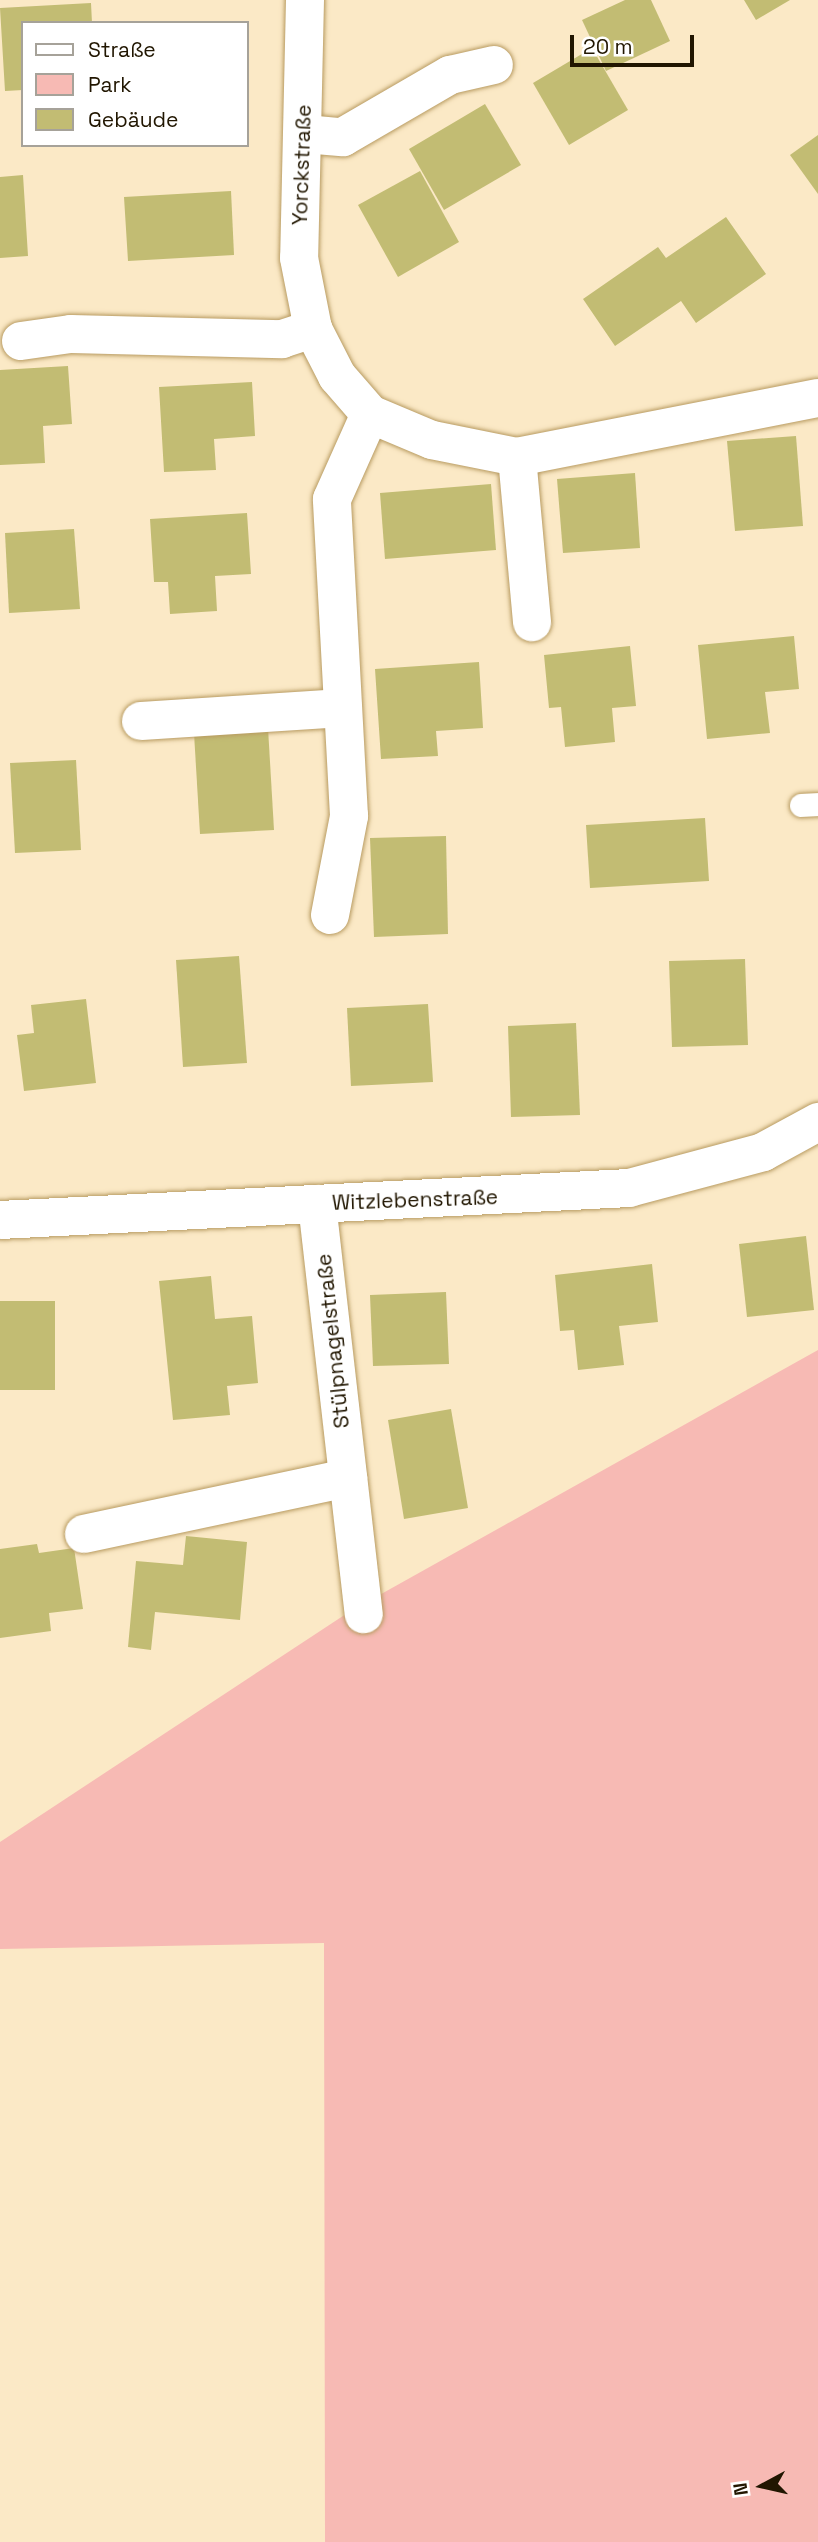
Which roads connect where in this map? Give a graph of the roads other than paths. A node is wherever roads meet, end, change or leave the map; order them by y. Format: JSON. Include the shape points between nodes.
{"nodes":[{"id":1,"x":305,"y":0,"type":"edge"},
{"id":2,"x":494,"y":65,"type":"dead end"},
{"id":3,"x":305,"y":134,"type":"junction"},
{"id":4,"x":313,"y":329,"type":"junction"},
{"id":5,"x":21,"y":341,"type":"dead end"},
{"id":6,"x":818,"y":398,"type":"edge"},
{"id":7,"x":370,"y":414,"type":"junction"},
{"id":8,"x":517,"y":457,"type":"junction"},
{"id":9,"x":532,"y":622,"type":"dead end"},
{"id":10,"x":343,"y":708,"type":"junction"},
{"id":11,"x":141,"y":721,"type":"dead end"},
{"id":12,"x":330,"y":915,"type":"dead end"},
{"id":13,"x":818,"y":1122,"type":"edge"},
{"id":14,"x":317,"y":1204,"type":"junction"},
{"id":15,"x":0,"y":1220,"type":"edge"},
{"id":16,"x":348,"y":1478,"type":"junction"},
{"id":17,"x":84,"y":1534,"type":"dead end"},
{"id":18,"x":364,"y":1614,"type":"dead end"}],
"edges":[{"from":1,"to":3,"type":"street","name":"Yorckstraße"},
{"from":2,"to":3,"type":"street","via":[[450,75],[343,137]]},
{"from":3,"to":4,"type":"street","name":"Yorckstraße","via":[[299,258]]},
{"from":4,"to":5,"type":"street","via":[[282,339],[71,334]]},
{"from":4,"to":7,"type":"street","name":"Yorckstraße","via":[[337,376]]},
{"from":6,"to":8,"type":"street","name":"Yorckstraße"},
{"from":7,"to":8,"type":"street","name":"Yorckstraße","via":[[432,440]]},
{"from":7,"to":10,"type":"street","via":[[332,499]]},
{"from":8,"to":9,"type":"street"},
{"from":10,"to":11,"type":"street"},
{"from":10,"to":12,"type":"street","via":[[349,816]]},
{"from":13,"to":14,"type":"street","name":"Witzlebenstraße","via":[[763,1152],[629,1188]]},
{"from":14,"to":15,"type":"street","name":"Witzlebenstraße"},
{"from":14,"to":16,"type":"street","name":"Stülpnagelstraße"},
{"from":16,"to":17,"type":"street"},
{"from":16,"to":18,"type":"street","name":"Stülpnagelstraße"}]}
